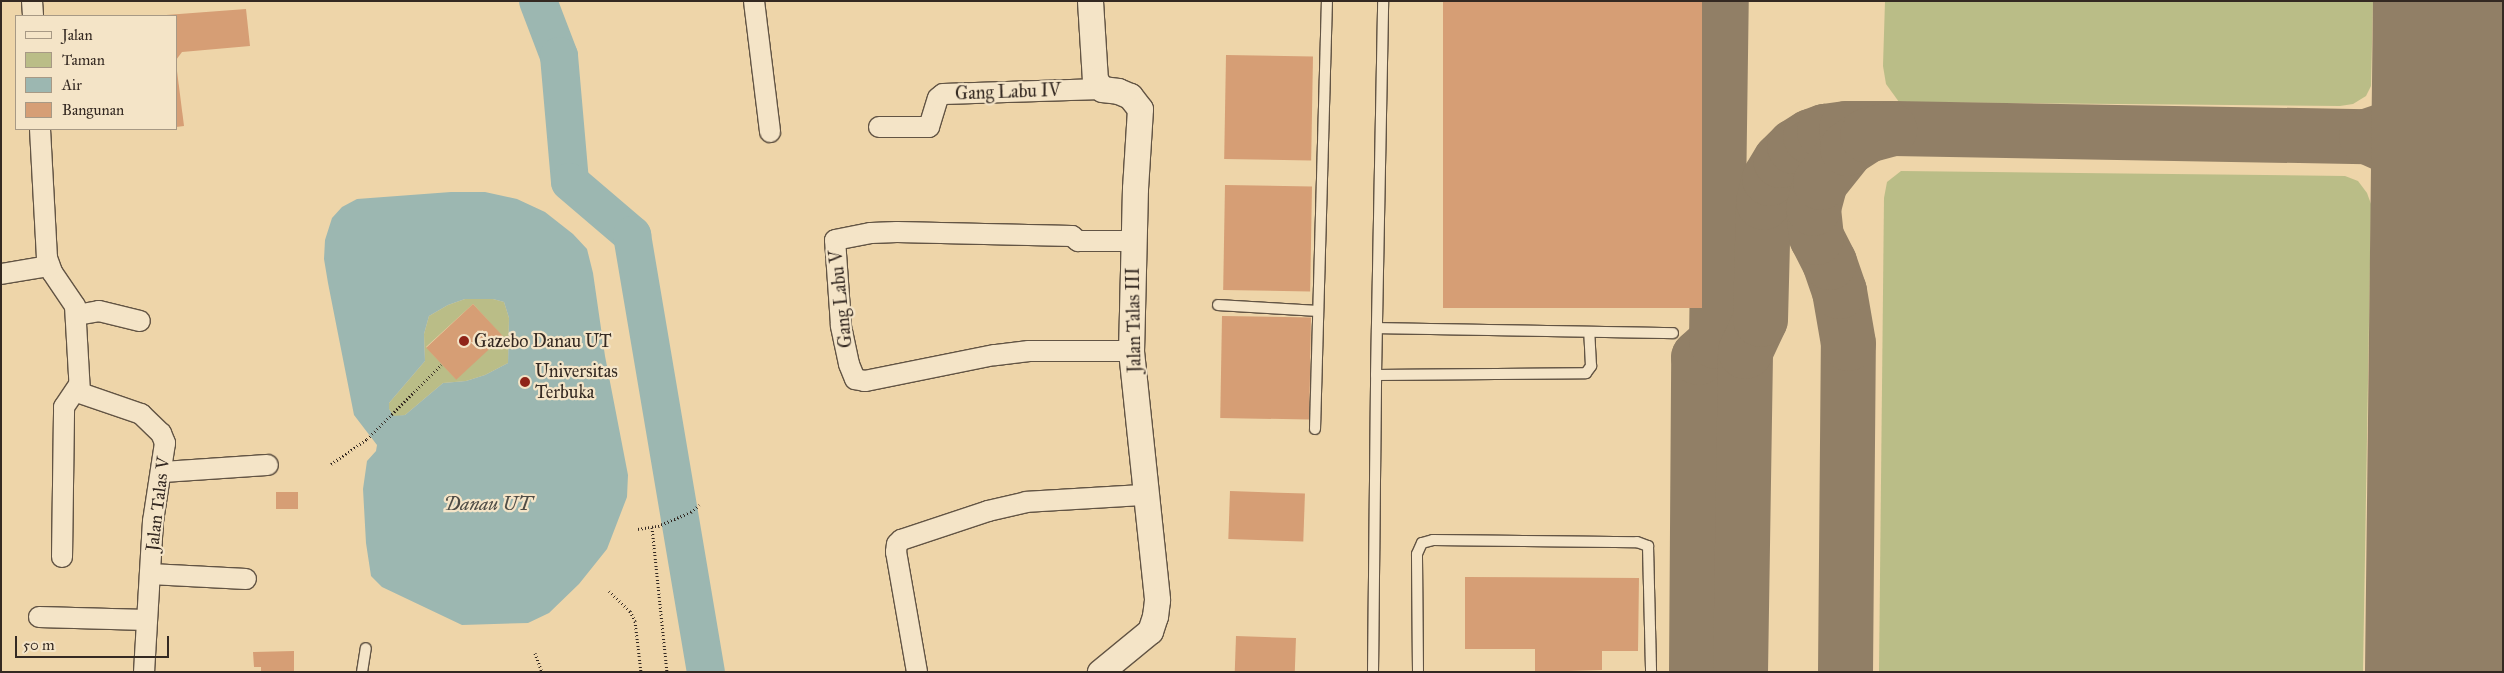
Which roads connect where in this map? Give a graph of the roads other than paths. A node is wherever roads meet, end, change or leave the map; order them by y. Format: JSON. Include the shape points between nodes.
{"nodes":[{"id":1,"x":32,"y":1,"type":"edge"},
{"id":2,"x":754,"y":1,"type":"edge"},
{"id":3,"x":1090,"y":1,"type":"edge"},
{"id":4,"x":1327,"y":1,"type":"edge"},
{"id":5,"x":1383,"y":1,"type":"edge"},
{"id":6,"x":33,"y":15,"type":"edge"},
{"id":7,"x":1102,"y":89,"type":"junction"},
{"id":8,"x":879,"y":127,"type":"dead end"},
{"id":9,"x":40,"y":130,"type":"edge"},
{"id":10,"x":770,"y":132,"type":"dead end"},
{"id":11,"x":1134,"y":241,"type":"junction"},
{"id":12,"x":49,"y":266,"type":"junction"},
{"id":13,"x":1,"y":274,"type":"edge"},
{"id":14,"x":1218,"y":305,"type":"dead end"},
{"id":15,"x":1318,"y":311,"type":"junction"},
{"id":16,"x":77,"y":315,"type":"junction"},
{"id":17,"x":140,"y":320,"type":"dead end"},
{"id":18,"x":1377,"y":328,"type":"junction"},
{"id":19,"x":1589,"y":332,"type":"junction"},
{"id":20,"x":1673,"y":334,"type":"dead end"},
{"id":21,"x":1131,"y":351,"type":"junction"},
{"id":22,"x":1376,"y":375,"type":"junction"},
{"id":23,"x":79,"y":385,"type":"junction"},
{"id":24,"x":1315,"y":430,"type":"dead end"},
{"id":25,"x":268,"y":465,"type":"dead end"},
{"id":26,"x":162,"y":472,"type":"junction"},
{"id":27,"x":1145,"y":495,"type":"junction"},
{"id":28,"x":62,"y":557,"type":"dead end"},
{"id":29,"x":150,"y":574,"type":"junction"},
{"id":30,"x":246,"y":579,"type":"dead end"},
{"id":31,"x":40,"y":617,"type":"dead end"},
{"id":32,"x":147,"y":620,"type":"junction"},
{"id":33,"x":366,"y":648,"type":"dead end"},
{"id":34,"x":144,"y":672,"type":"edge"},
{"id":35,"x":362,"y":672,"type":"edge"},
{"id":36,"x":917,"y":672,"type":"edge"},
{"id":37,"x":1100,"y":672,"type":"edge"},
{"id":38,"x":1373,"y":672,"type":"edge"},
{"id":39,"x":1418,"y":672,"type":"edge"},
{"id":40,"x":1651,"y":672,"type":"edge"}],
"edges":[{"from":1,"to":6,"type":"street"},
{"from":2,"to":10,"type":"street"},
{"from":3,"to":7,"type":"street","via":[[1093,71]]},
{"from":4,"to":15,"type":"lane"},
{"from":5,"to":18,"type":"lane"},
{"from":7,"to":8,"type":"street","name":"Gang Labu IV","via":[[943,94],[938,98],[930,127]]},
{"from":7,"to":11,"type":"street","name":"Jalan Talas III","via":[[1125,93],[1136,101],[1140,109]]},
{"from":9,"to":12,"type":"street"},
{"from":11,"to":21,"type":"street","name":"Jalan Talas III"},
{"from":11,"to":21,"type":"street","name":"Gang Labu V","via":[[1078,241],[1072,236],[897,232],[834,240],[841,325],[855,379],[865,381],[994,355]]},
{"from":12,"to":13,"type":"street"},
{"from":12,"to":16,"type":"street","via":[[72,300]]},
{"from":14,"to":15,"type":"lane"},
{"from":15,"to":24,"type":"lane"},
{"from":16,"to":17,"type":"street","via":[[99,311]]},
{"from":16,"to":23,"type":"street"},
{"from":18,"to":19,"type":"lane"},
{"from":18,"to":22,"type":"lane"},
{"from":19,"to":20,"type":"lane"},
{"from":19,"to":22,"type":"lane","via":[[1591,366],[1586,373]]},
{"from":21,"to":27,"type":"street","name":"Jalan Talas III"},
{"from":22,"to":38,"type":"lane"},
{"from":23,"to":26,"type":"street","name":"Jalan Talas V","via":[[84,396],[141,414],[152,422],[165,442]]},
{"from":23,"to":28,"type":"street","via":[[64,407]]},
{"from":25,"to":26,"type":"street"},
{"from":26,"to":29,"type":"street","name":"Jalan Talas V"},
{"from":27,"to":36,"type":"street","via":[[1026,502],[988,510],[901,540],[896,552]]},
{"from":27,"to":37,"type":"street","name":"Jalan Talas III","via":[[1157,600],[1153,624],[1145,636]]},
{"from":29,"to":30,"type":"street"},
{"from":29,"to":32,"type":"street","name":"Jalan Talas V"},
{"from":31,"to":32,"type":"street"},
{"from":32,"to":34,"type":"street","name":"Jalan Talas V"},
{"from":33,"to":35,"type":"lane"},
{"from":39,"to":40,"type":"lane","via":[[1417,554],[1422,543],[1433,540],[1637,542],[1648,546]]}]}
